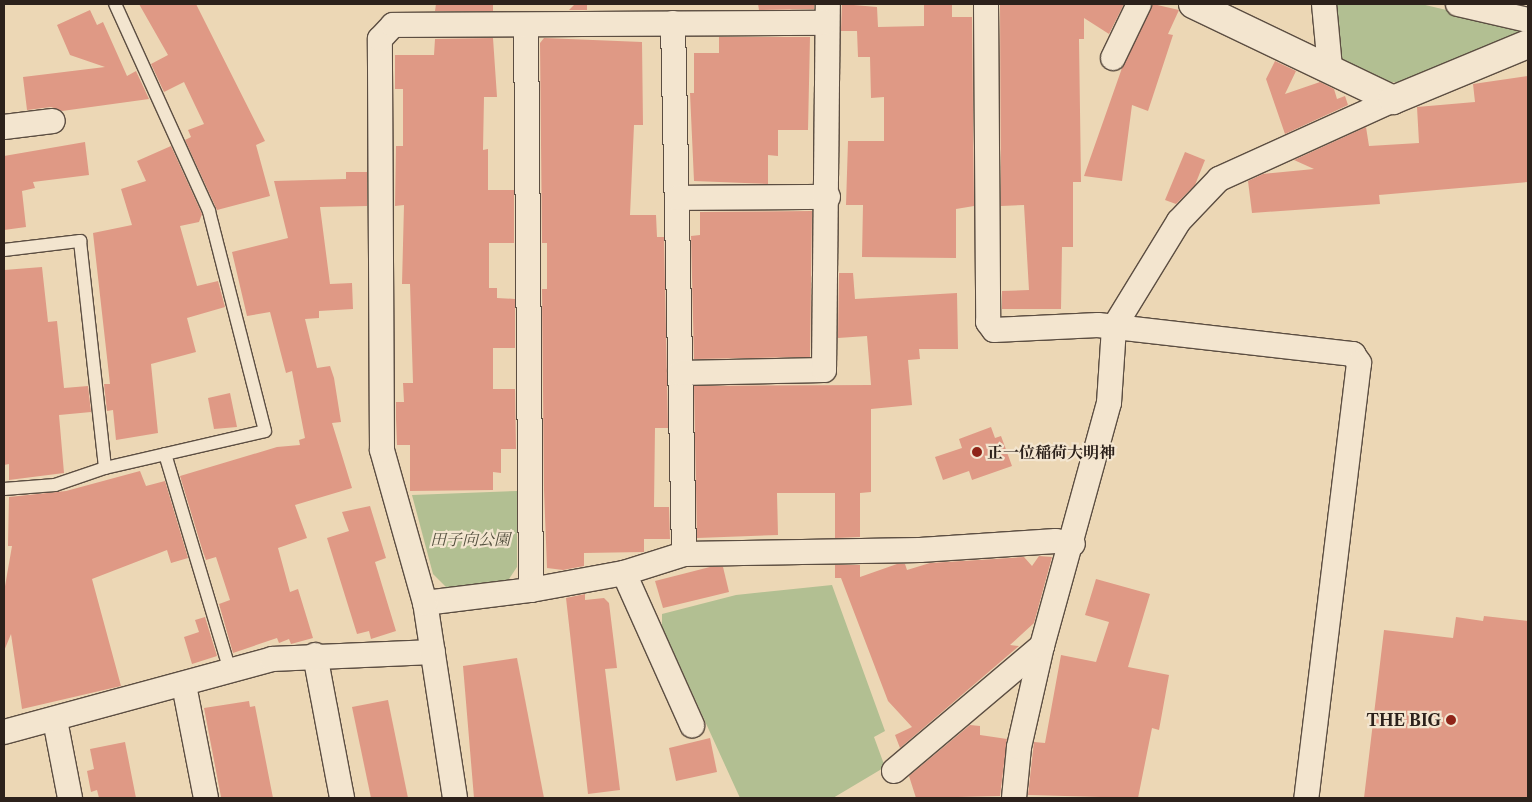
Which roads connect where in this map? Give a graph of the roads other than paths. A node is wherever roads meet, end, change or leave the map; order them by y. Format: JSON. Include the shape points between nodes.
{"nodes":[{"id":1,"x":115,"y":4,"type":"edge"},
{"id":2,"x":986,"y":4,"type":"edge"},
{"id":3,"x":1140,"y":4,"type":"edge"},
{"id":4,"x":1193,"y":4,"type":"edge"},
{"id":5,"x":1324,"y":4,"type":"edge"},
{"id":6,"x":1458,"y":4,"type":"edge"},
{"id":7,"x":826,"y":13,"type":"edge"},
{"id":8,"x":1528,"y":20,"type":"edge"},
{"id":9,"x":673,"y":23,"type":"junction"},
{"id":10,"x":526,"y":25,"type":"junction"},
{"id":11,"x":1528,"y":44,"type":"edge"},
{"id":12,"x":1114,"y":58,"type":"dead end"},
{"id":13,"x":1330,"y":68,"type":"junction"},
{"id":14,"x":1393,"y":100,"type":"junction"},
{"id":15,"x":53,"y":121,"type":"dead end"},
{"id":16,"x":4,"y":127,"type":"edge"},
{"id":17,"x":828,"y":197,"type":"junction"},
{"id":18,"x":677,"y":198,"type":"junction"},
{"id":19,"x":4,"y":250,"type":"edge"},
{"id":20,"x":1114,"y":327,"type":"junction"},
{"id":21,"x":680,"y":373,"type":"junction"},
{"id":22,"x":165,"y":454,"type":"junction"},
{"id":23,"x":105,"y":468,"type":"junction"},
{"id":24,"x":4,"y":489,"type":"edge"},
{"id":25,"x":1073,"y":544,"type":"junction"},
{"id":26,"x":684,"y":554,"type":"junction"},
{"id":27,"x":624,"y":573,"type":"junction"},
{"id":28,"x":531,"y":590,"type":"junction"},
{"id":29,"x":425,"y":603,"type":"junction"},
{"id":30,"x":1042,"y":646,"type":"junction"},
{"id":31,"x":433,"y":652,"type":"junction"},
{"id":32,"x":315,"y":655,"type":"junction"},
{"id":33,"x":230,"y":671,"type":"junction"},
{"id":34,"x":184,"y":685,"type":"junction"},
{"id":35,"x":55,"y":720,"type":"junction"},
{"id":36,"x":692,"y":725,"type":"dead end"},
{"id":37,"x":4,"y":732,"type":"edge"},
{"id":38,"x":894,"y":771,"type":"dead end"},
{"id":39,"x":70,"y":798,"type":"edge"},
{"id":40,"x":206,"y":798,"type":"edge"},
{"id":41,"x":342,"y":798,"type":"edge"},
{"id":42,"x":455,"y":798,"type":"edge"},
{"id":43,"x":1014,"y":798,"type":"edge"},
{"id":44,"x":1306,"y":798,"type":"edge"}],
"edges":[{"from":1,"to":22,"type":"lane","via":[[209,211],[265,431]]},
{"from":2,"to":20,"type":"street","via":[[988,322],[994,330]]},
{"from":3,"to":12,"type":"street"},
{"from":4,"to":13,"type":"street"},
{"from":5,"to":13,"type":"street"},
{"from":6,"to":8,"type":"street"},
{"from":7,"to":9,"type":"street"},
{"from":7,"to":17,"type":"street"},
{"from":9,"to":10,"type":"street"},
{"from":9,"to":18,"type":"street"},
{"from":10,"to":28,"type":"street"},
{"from":10,"to":29,"type":"street","via":[[393,25],[380,39],[382,450]]},
{"from":11,"to":14,"type":"street"},
{"from":13,"to":14,"type":"street"},
{"from":14,"to":20,"type":"street","via":[[1219,179],[1179,221]]},
{"from":15,"to":16,"type":"street"},
{"from":17,"to":18,"type":"street"},
{"from":17,"to":21,"type":"street","via":[[824,370]]},
{"from":18,"to":21,"type":"street"},
{"from":19,"to":23,"type":"lane","via":[[80,241]]},
{"from":20,"to":25,"type":"street","via":[[1109,403]]},
{"from":20,"to":44,"type":"street","via":[[1353,354],[1359,363]]},
{"from":21,"to":26,"type":"street"},
{"from":22,"to":23,"type":"lane"},
{"from":22,"to":33,"type":"lane"},
{"from":23,"to":24,"type":"lane","via":[[55,485]]},
{"from":25,"to":26,"type":"street","via":[[1056,541],[920,550]]},
{"from":25,"to":30,"type":"street"},
{"from":26,"to":27,"type":"street"},
{"from":27,"to":28,"type":"street"},
{"from":27,"to":36,"type":"street"},
{"from":28,"to":29,"type":"street"},
{"from":29,"to":31,"type":"street"},
{"from":30,"to":38,"type":"street"},
{"from":30,"to":43,"type":"street","via":[[1019,747]]},
{"from":31,"to":32,"type":"street"},
{"from":31,"to":42,"type":"street"},
{"from":32,"to":33,"type":"street","via":[[272,659]]},
{"from":32,"to":41,"type":"street"},
{"from":33,"to":34,"type":"street"},
{"from":34,"to":35,"type":"street"},
{"from":34,"to":40,"type":"street"},
{"from":35,"to":37,"type":"street"},
{"from":35,"to":39,"type":"street"}]}
